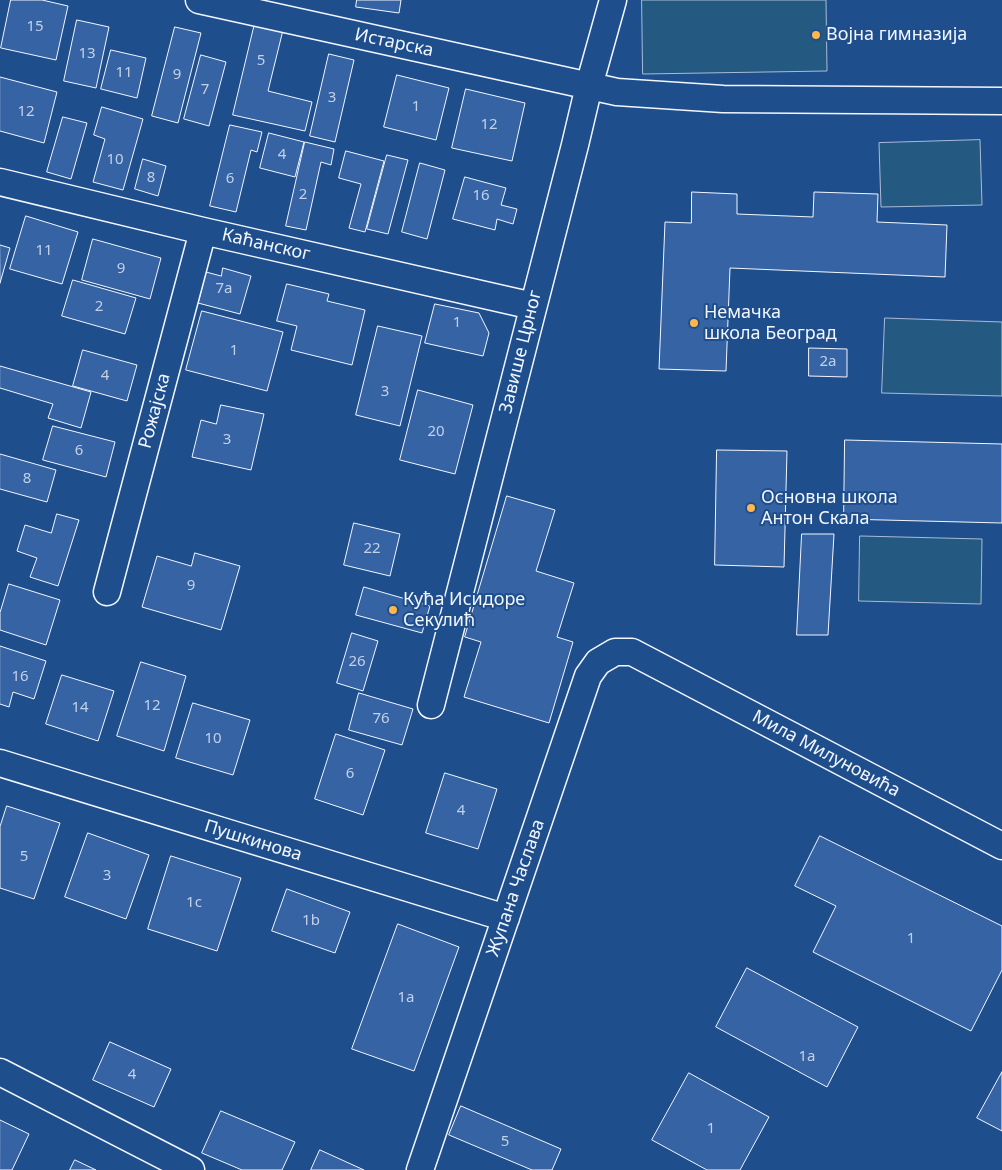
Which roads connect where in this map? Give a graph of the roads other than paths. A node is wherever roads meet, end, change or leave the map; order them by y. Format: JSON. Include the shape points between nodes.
{"nodes":[{"id":1,"x":199,"y":0,"type":"edge"},
{"id":2,"x":613,"y":0,"type":"edge"},
{"id":3,"x":589,"y":86,"type":"junction"},
{"id":4,"x":1002,"y":101,"type":"edge"},
{"id":5,"x":0,"y":182,"type":"edge"},
{"id":6,"x":203,"y":230,"type":"junction"},
{"id":7,"x":533,"y":306,"type":"junction"},
{"id":8,"x":107,"y":592,"type":"dead end"},
{"id":9,"x":651,"y":660,"type":"joint"},
{"id":10,"x":431,"y":705,"type":"dead end"},
{"id":11,"x":0,"y":763,"type":"edge"},
{"id":12,"x":1002,"y":846,"type":"edge"},
{"id":13,"x":506,"y":918,"type":"junction"},
{"id":14,"x":0,"y":1072,"type":"edge"},
{"id":15,"x":191,"y":1170,"type":"edge"},
{"id":16,"x":420,"y":1170,"type":"edge"}],
"edges":[{"from":1,"to":3,"type":"street","name":"Истарска"},
{"from":2,"to":3,"type":"street","name":"Завише Црног"},
{"from":3,"to":4,"type":"street","name":"Истарска","via":[[617,92],[723,99]]},
{"from":3,"to":7,"type":"street","name":"Завише Црног"},
{"from":5,"to":6,"type":"street","name":"Каћанског"},
{"from":6,"to":7,"type":"street","name":"Каћанског"},
{"from":6,"to":8,"type":"street","name":"Рожајска"},
{"from":7,"to":10,"type":"street","name":"Завише Црног"},
{"from":9,"to":12,"type":"street","name":"Мила Милуновића"},
{"from":9,"to":13,"type":"street","name":"Жупана Часлава","via":[[632,652],[615,652],[598,662],[588,676]]},
{"from":11,"to":13,"type":"street","name":"Пушкинова"},
{"from":13,"to":16,"type":"street","name":"Жупана Часлава"},
{"from":14,"to":15,"type":"street"}]}
